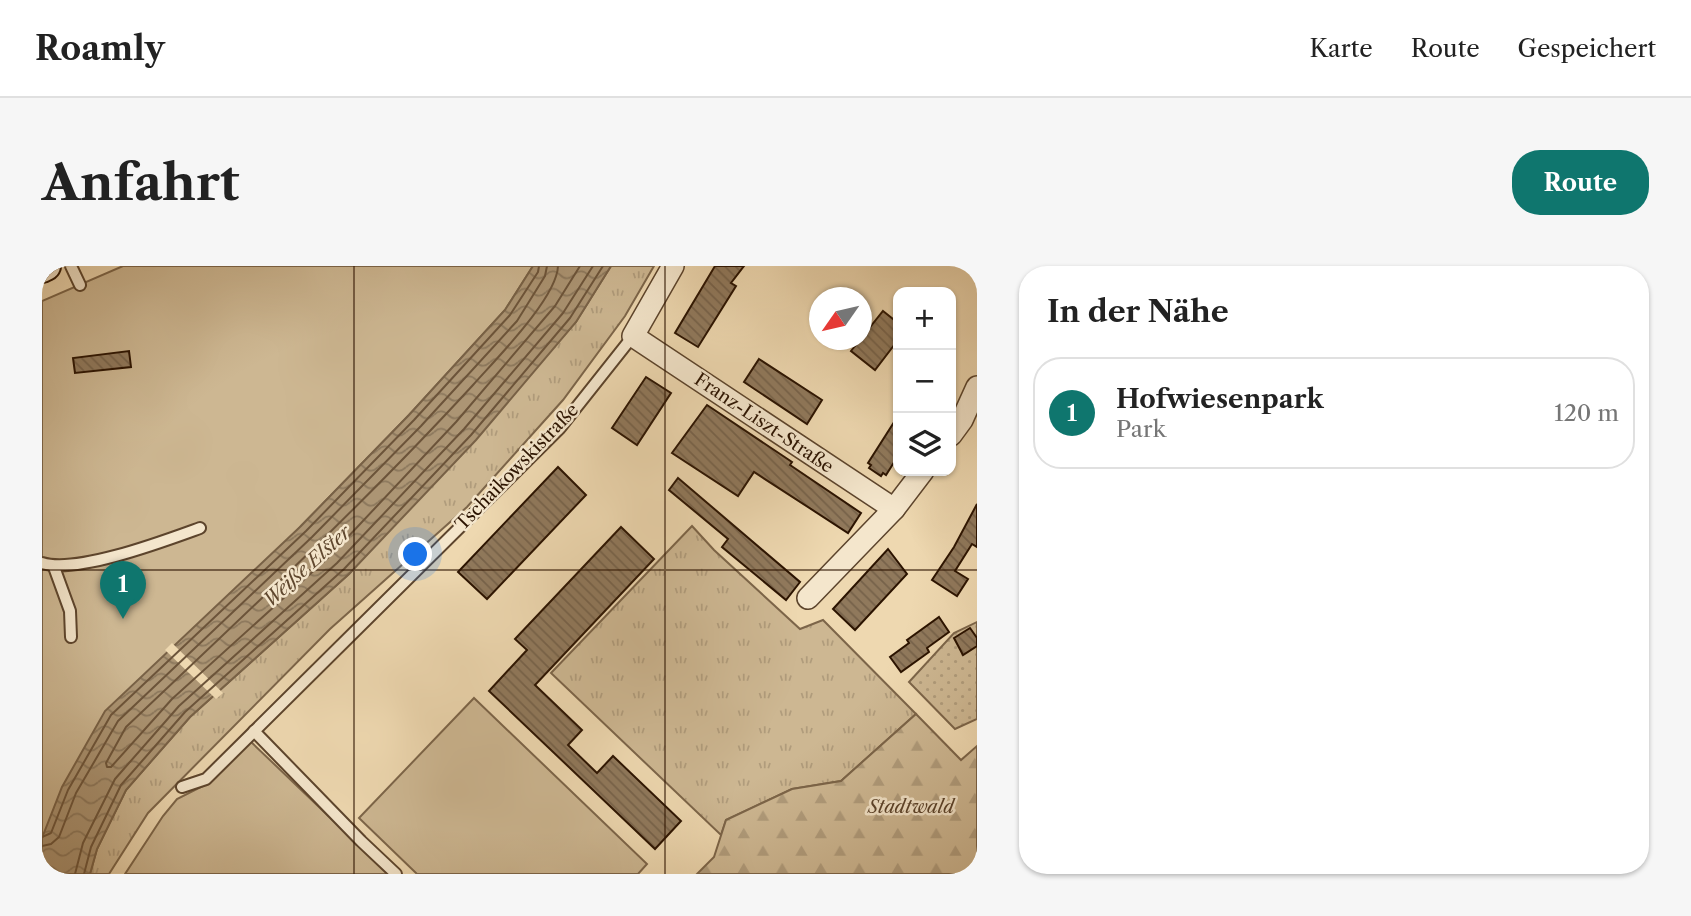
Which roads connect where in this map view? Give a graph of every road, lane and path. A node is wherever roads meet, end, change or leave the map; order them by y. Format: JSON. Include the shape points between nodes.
{"nodes":[{"id":1,"x":71,"y":266,"type":"edge"},
{"id":2,"x":673,"y":266,"type":"edge"},
{"id":3,"x":80,"y":285,"type":"dead end"},
{"id":4,"x":634,"y":336,"type":"junction"},
{"id":5,"x":977,"y":387,"type":"edge"},
{"id":6,"x":963,"y":427,"type":"edge"},
{"id":7,"x":919,"y":476,"type":"edge"},
{"id":8,"x":894,"y":509,"type":"junction"},
{"id":9,"x":200,"y":528,"type":"dead end"},
{"id":10,"x":42,"y":564,"type":"edge"},
{"id":11,"x":54,"y":567,"type":"junction"},
{"id":12,"x":808,"y":598,"type":"dead end"},
{"id":13,"x":71,"y":637,"type":"dead end"},
{"id":14,"x":254,"y":731,"type":"junction"},
{"id":15,"x":182,"y":787,"type":"dead end"},
{"id":16,"x":396,"y":874,"type":"edge"}],
"edges":[{"from":1,"to":3,"type":"lane"},
{"from":2,"to":4,"type":"street","name":"Tschaikowskistraße"},
{"from":4,"to":8,"type":"street","name":"Franz-Liszt-Straße"},
{"from":4,"to":14,"type":"lane","name":"Tschaikowskistraße","via":[[560,428]]},
{"from":5,"to":6,"type":"street"},
{"from":7,"to":8,"type":"street"},
{"from":8,"to":12,"type":"street"},
{"from":9,"to":11,"type":"lane","via":[[126,554]]},
{"from":10,"to":11,"type":"lane"},
{"from":11,"to":13,"type":"lane","via":[[69,611]]},
{"from":14,"to":15,"type":"lane","name":"Tschaikowskistraße","via":[[206,779]]},
{"from":14,"to":16,"type":"lane"}]}
